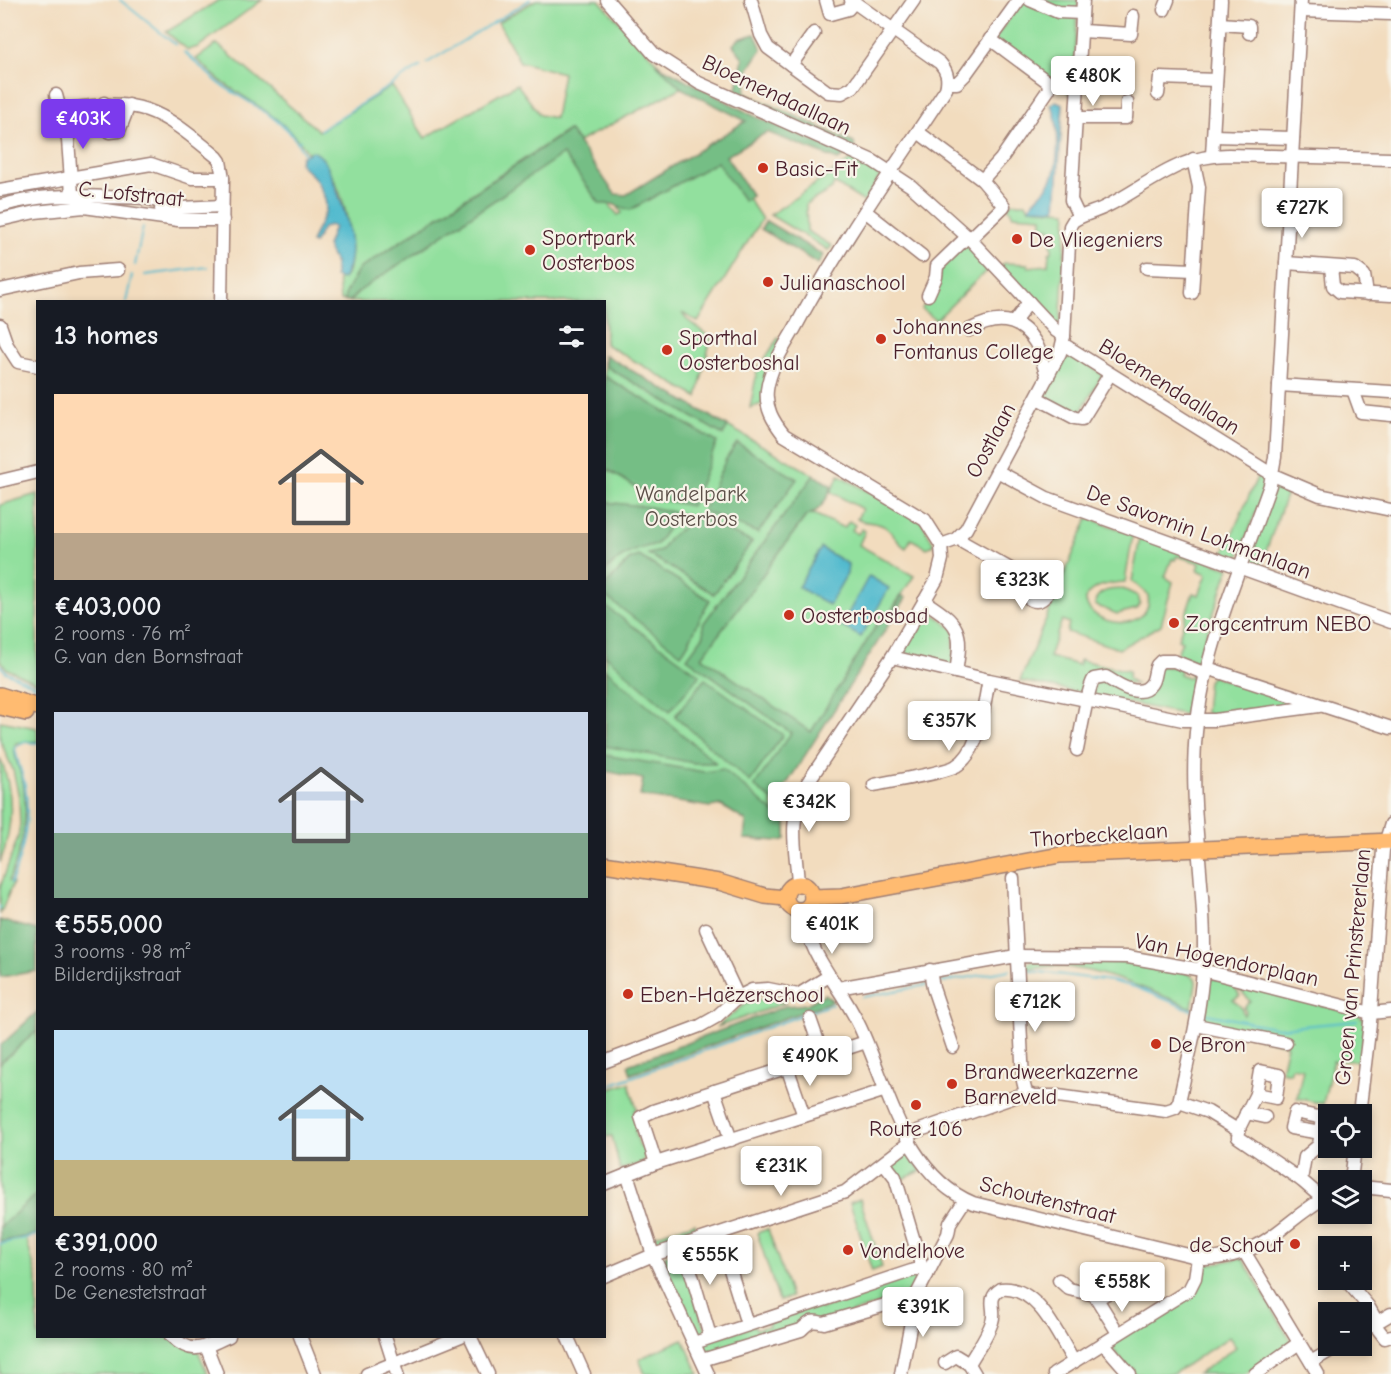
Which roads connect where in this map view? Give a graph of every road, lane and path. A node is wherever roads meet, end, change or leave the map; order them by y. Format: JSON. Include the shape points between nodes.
{"nodes":[{"id":1,"x":608,"y":0,"type":"edge"},
{"id":2,"x":751,"y":0,"type":"edge"},
{"id":3,"x":826,"y":0,"type":"edge"},
{"id":4,"x":914,"y":0,"type":"edge"},
{"id":5,"x":1019,"y":0,"type":"edge"},
{"id":6,"x":1030,"y":0,"type":"edge"},
{"id":7,"x":1083,"y":0,"type":"edge"},
{"id":8,"x":1221,"y":0,"type":"edge"},
{"id":9,"x":853,"y":1,"type":"edge"},
{"id":10,"x":1301,"y":5,"type":"edge"},
{"id":11,"x":1082,"y":14,"type":"junction"},
{"id":12,"x":1391,"y":14,"type":"edge"},
{"id":13,"x":1132,"y":16,"type":"dead end"},
{"id":14,"x":1220,"y":24,"type":"junction"},
{"id":15,"x":893,"y":29,"type":"junction"},
{"id":16,"x":1082,"y":31,"type":"junction"},
{"id":17,"x":814,"y":33,"type":"dead end"},
{"id":18,"x":1249,"y":33,"type":"dead end"},
{"id":19,"x":990,"y":39,"type":"junction"},
{"id":20,"x":791,"y":65,"type":"junction"},
{"id":21,"x":1216,"y":80,"type":"junction"},
{"id":22,"x":948,"y":83,"type":"junction"},
{"id":23,"x":1158,"y":94,"type":"dead end"},
{"id":24,"x":57,"y":95,"type":"dead end"},
{"id":25,"x":1127,"y":102,"type":"dead end"},
{"id":26,"x":104,"y":103,"type":"junction"},
{"id":27,"x":129,"y":105,"type":"junction"},
{"id":28,"x":62,"y":110,"type":"junction"},
{"id":29,"x":1077,"y":118,"type":"junction"},
{"id":30,"x":918,"y":132,"type":"junction"},
{"id":31,"x":1213,"y":136,"type":"junction"},
{"id":32,"x":1293,"y":138,"type":"junction"},
{"id":33,"x":1212,"y":155,"type":"junction"},
{"id":34,"x":1292,"y":156,"type":"junction"},
{"id":35,"x":1193,"y":159,"type":"junction"},
{"id":36,"x":1391,"y":159,"type":"edge"},
{"id":37,"x":891,"y":172,"type":"junction"},
{"id":38,"x":70,"y":176,"type":"junction"},
{"id":39,"x":223,"y":178,"type":"junction"},
{"id":40,"x":982,"y":180,"type":"junction"},
{"id":41,"x":0,"y":190,"type":"edge"},
{"id":42,"x":72,"y":194,"type":"junction"},
{"id":43,"x":0,"y":206,"type":"edge"},
{"id":44,"x":222,"y":206,"type":"junction"},
{"id":45,"x":865,"y":211,"type":"junction"},
{"id":46,"x":1079,"y":217,"type":"junction"},
{"id":47,"x":0,"y":220,"type":"edge"},
{"id":48,"x":223,"y":220,"type":"junction"},
{"id":49,"x":969,"y":238,"type":"junction"},
{"id":50,"x":922,"y":256,"type":"dead end"},
{"id":51,"x":1286,"y":263,"type":"junction"},
{"id":52,"x":1331,"y":267,"type":"junction"},
{"id":53,"x":1147,"y":268,"type":"dead end"},
{"id":54,"x":118,"y":270,"type":"dead end"},
{"id":55,"x":1193,"y":270,"type":"junction"},
{"id":56,"x":0,"y":290,"type":"edge"},
{"id":57,"x":1192,"y":293,"type":"dead end"},
{"id":58,"x":1367,"y":294,"type":"junction"},
{"id":59,"x":928,"y":295,"type":"dead end"},
{"id":60,"x":1391,"y":295,"type":"edge"},
{"id":61,"x":221,"y":300,"type":"edge"},
{"id":62,"x":1029,"y":302,"type":"junction"},
{"id":63,"x":1014,"y":322,"type":"junction"},
{"id":64,"x":0,"y":326,"type":"edge"},
{"id":65,"x":969,"y":330,"type":"dead end"},
{"id":66,"x":1064,"y":340,"type":"junction"},
{"id":67,"x":3,"y":346,"type":"edge"},
{"id":68,"x":36,"y":366,"type":"edge"},
{"id":69,"x":1110,"y":374,"type":"junction"},
{"id":70,"x":1048,"y":377,"type":"junction"},
{"id":71,"x":1279,"y":385,"type":"junction"},
{"id":72,"x":1353,"y":390,"type":"junction"},
{"id":73,"x":1391,"y":392,"type":"edge"},
{"id":74,"x":1036,"y":398,"type":"junction"},
{"id":75,"x":1391,"y":415,"type":"edge"},
{"id":76,"x":997,"y":471,"type":"junction"},
{"id":77,"x":36,"y":472,"type":"edge"},
{"id":78,"x":1273,"y":475,"type":"junction"},
{"id":79,"x":0,"y":480,"type":"edge"},
{"id":80,"x":1391,"y":510,"type":"edge"},
{"id":81,"x":959,"y":537,"type":"junction"},
{"id":82,"x":941,"y":544,"type":"junction"},
{"id":83,"x":1241,"y":569,"type":"junction"},
{"id":84,"x":1029,"y":582,"type":"dead end"},
{"id":85,"x":924,"y":601,"type":"junction"},
{"id":86,"x":1391,"y":622,"type":"edge"},
{"id":87,"x":892,"y":657,"type":"junction"},
{"id":88,"x":1207,"y":671,"type":"junction"},
{"id":89,"x":956,"y":672,"type":"junction"},
{"id":90,"x":989,"y":680,"type":"junction"},
{"id":91,"x":0,"y":694,"type":"edge"},
{"id":92,"x":8,"y":700,"type":"edge"},
{"id":93,"x":1089,"y":701,"type":"junction"},
{"id":94,"x":1319,"y":706,"type":"junction"},
{"id":95,"x":0,"y":707,"type":"edge"},
{"id":96,"x":36,"y":707,"type":"edge"},
{"id":97,"x":36,"y":715,"type":"edge"},
{"id":98,"x":1198,"y":721,"type":"junction"},
{"id":99,"x":1391,"y":728,"type":"edge"},
{"id":100,"x":1077,"y":750,"type":"dead end"},
{"id":101,"x":874,"y":785,"type":"dead end"},
{"id":102,"x":1391,"y":824,"type":"edge"},
{"id":103,"x":1388,"y":841,"type":"edge"},
{"id":104,"x":1200,"y":851,"type":"junction"},
{"id":105,"x":606,"y":864,"type":"edge"},
{"id":106,"x":1012,"y":878,"type":"dead end"},
{"id":107,"x":798,"y":883,"type":"junction"},
{"id":108,"x":812,"y":897,"type":"junction"},
{"id":109,"x":785,"y":898,"type":"junction"},
{"id":110,"x":802,"y":910,"type":"junction"},
{"id":111,"x":706,"y":928,"type":"dead end"},
{"id":112,"x":1016,"y":956,"type":"junction"},
{"id":113,"x":930,"y":970,"type":"junction"},
{"id":114,"x":1202,"y":970,"type":"junction"},
{"id":115,"x":829,"y":976,"type":"junction"},
{"id":116,"x":838,"y":988,"type":"junction"},
{"id":117,"x":738,"y":997,"type":"junction"},
{"id":118,"x":1391,"y":1011,"type":"edge"},
{"id":119,"x":1371,"y":1013,"type":"junction"},
{"id":120,"x":810,"y":1019,"type":"dead end"},
{"id":121,"x":1196,"y":1024,"type":"junction"},
{"id":122,"x":866,"y":1042,"type":"junction"},
{"id":123,"x":1286,"y":1043,"type":"dead end"},
{"id":124,"x":953,"y":1047,"type":"dead end"},
{"id":125,"x":823,"y":1056,"type":"junction"},
{"id":126,"x":606,"y":1061,"type":"edge"},
{"id":127,"x":787,"y":1067,"type":"junction"},
{"id":128,"x":886,"y":1090,"type":"junction"},
{"id":129,"x":714,"y":1091,"type":"junction"},
{"id":130,"x":1026,"y":1093,"type":"junction"},
{"id":131,"x":1256,"y":1094,"type":"dead end"},
{"id":132,"x":1179,"y":1102,"type":"junction"},
{"id":133,"x":1360,"y":1104,"type":"edge"},
{"id":134,"x":1246,"y":1113,"type":"junction"},
{"id":135,"x":804,"y":1116,"type":"junction"},
{"id":136,"x":1264,"y":1117,"type":"dead end"},
{"id":137,"x":1238,"y":1134,"type":"junction"},
{"id":138,"x":908,"y":1138,"type":"junction"},
{"id":139,"x":731,"y":1140,"type":"junction"},
{"id":140,"x":1318,"y":1146,"type":"edge"},
{"id":141,"x":656,"y":1163,"type":"junction"},
{"id":142,"x":884,"y":1163,"type":"junction"},
{"id":143,"x":627,"y":1174,"type":"junction"},
{"id":144,"x":1301,"y":1180,"type":"junction"},
{"id":145,"x":606,"y":1183,"type":"edge"},
{"id":146,"x":1372,"y":1188,"type":"edge"},
{"id":147,"x":1391,"y":1190,"type":"edge"},
{"id":148,"x":1318,"y":1192,"type":"edge"},
{"id":149,"x":965,"y":1200,"type":"junction"},
{"id":150,"x":1318,"y":1203,"type":"edge"},
{"id":151,"x":719,"y":1234,"type":"junction"},
{"id":152,"x":682,"y":1245,"type":"junction"},
{"id":153,"x":1245,"y":1253,"type":"junction"},
{"id":154,"x":653,"y":1255,"type":"junction"},
{"id":155,"x":1198,"y":1258,"type":"junction"},
{"id":156,"x":925,"y":1271,"type":"junction"},
{"id":157,"x":606,"y":1275,"type":"edge"},
{"id":158,"x":1059,"y":1280,"type":"dead end"},
{"id":159,"x":1128,"y":1281,"type":"dead end"},
{"id":160,"x":1354,"y":1290,"type":"edge"},
{"id":161,"x":916,"y":1296,"type":"junction"},
{"id":162,"x":1097,"y":1299,"type":"junction"},
{"id":163,"x":1391,"y":1314,"type":"edge"},
{"id":164,"x":1376,"y":1323,"type":"junction"},
{"id":165,"x":747,"y":1324,"type":"junction"},
{"id":166,"x":1372,"y":1325,"type":"edge"},
{"id":167,"x":1118,"y":1333,"type":"junction"},
{"id":168,"x":710,"y":1336,"type":"junction"},
{"id":169,"x":1391,"y":1336,"type":"edge"},
{"id":170,"x":173,"y":1338,"type":"edge"},
{"id":171,"x":224,"y":1338,"type":"edge"},
{"id":172,"x":301,"y":1338,"type":"edge"},
{"id":173,"x":386,"y":1338,"type":"edge"},
{"id":174,"x":457,"y":1338,"type":"edge"},
{"id":175,"x":471,"y":1338,"type":"edge"},
{"id":176,"x":568,"y":1338,"type":"edge"},
{"id":177,"x":694,"y":1343,"type":"junction"},
{"id":178,"x":1103,"y":1343,"type":"junction"},
{"id":179,"x":1299,"y":1343,"type":"junction"},
{"id":180,"x":206,"y":1346,"type":"junction"},
{"id":181,"x":1321,"y":1356,"type":"edge"},
{"id":182,"x":702,"y":1360,"type":"junction"},
{"id":183,"x":1074,"y":1362,"type":"junction"},
{"id":184,"x":1311,"y":1362,"type":"junction"},
{"id":185,"x":945,"y":1363,"type":"dead end"},
{"id":186,"x":396,"y":1369,"type":"edge"},
{"id":187,"x":972,"y":1369,"type":"edge"},
{"id":188,"x":217,"y":1374,"type":"edge"},
{"id":189,"x":315,"y":1374,"type":"edge"},
{"id":190,"x":368,"y":1374,"type":"edge"},
{"id":191,"x":488,"y":1374,"type":"edge"},
{"id":192,"x":584,"y":1374,"type":"edge"},
{"id":193,"x":708,"y":1374,"type":"edge"},
{"id":194,"x":900,"y":1374,"type":"edge"},
{"id":195,"x":1054,"y":1374,"type":"edge"},
{"id":196,"x":1130,"y":1374,"type":"edge"},
{"id":197,"x":1255,"y":1374,"type":"edge"},
{"id":198,"x":1318,"y":1374,"type":"edge"}],
"edges":[{"from":1,"to":37,"type":"street","name":"Bloemendaallaan","via":[[654,54],[673,68]]},
{"from":2,"to":20,"type":"street","via":[[768,48]]},
{"from":3,"to":9,"type":"street","via":[[827,15],[848,9]]},
{"from":4,"to":15,"type":"street"},
{"from":5,"to":19,"type":"street"},
{"from":6,"to":11,"type":"street","via":[[1049,10]]},
{"from":7,"to":11,"type":"street"},
{"from":8,"to":14,"type":"street"},
{"from":9,"to":15,"type":"street"},
{"from":10,"to":12,"type":"street"},
{"from":10,"to":32,"type":"street"},
{"from":11,"to":16,"type":"street"},
{"from":13,"to":16,"type":"street","via":[[1131,34]]},
{"from":14,"to":18,"type":"street","via":[[1249,26]]},
{"from":14,"to":21,"type":"street"},
{"from":15,"to":20,"type":"street","via":[[850,91],[832,93]]},
{"from":15,"to":22,"type":"street","via":[[940,63]]},
{"from":16,"to":29,"type":"street"},
{"from":17,"to":20,"type":"street"},
{"from":19,"to":22,"type":"street","via":[[957,83]]},
{"from":19,"to":40,"type":"street","via":[[1048,82],[1049,89]]},
{"from":21,"to":23,"type":"street","via":[[1160,78]]},
{"from":21,"to":31,"type":"street"},
{"from":22,"to":30,"type":"street"},
{"from":24,"to":28,"type":"street"},
{"from":25,"to":29,"type":"street","via":[[1126,118]]},
{"from":26,"to":27,"type":"street"},
{"from":26,"to":27,"type":"street","via":[[110,132],[119,131]]},
{"from":26,"to":28,"type":"street"},
{"from":27,"to":39,"type":"street","via":[[162,115],[192,136],[220,161]]},
{"from":28,"to":38,"type":"street"},
{"from":29,"to":46,"type":"street","via":[[1071,200]]},
{"from":30,"to":37,"type":"street"},
{"from":30,"to":40,"type":"street"},
{"from":31,"to":32,"type":"street"},
{"from":31,"to":33,"type":"street"},
{"from":32,"to":34,"type":"street"},
{"from":33,"to":34,"type":"street"},
{"from":33,"to":35,"type":"street"},
{"from":34,"to":36,"type":"street"},
{"from":34,"to":51,"type":"street"},
{"from":35,"to":46,"type":"street","via":[[1108,206]]},
{"from":35,"to":55,"type":"street","via":[[1198,187]]},
{"from":37,"to":45,"type":"street"},
{"from":37,"to":49,"type":"street","name":"Bloemendaallaan","via":[[931,201]]},
{"from":38,"to":39,"type":"street","via":[[151,164],[192,178]]},
{"from":38,"to":41,"type":"street"},
{"from":38,"to":42,"type":"street"},
{"from":39,"to":44,"type":"street"},
{"from":40,"to":49,"type":"street","via":[[1004,206]]},
{"from":42,"to":43,"type":"street"},
{"from":42,"to":44,"type":"street","via":[[121,195],[162,202],[169,207]]},
{"from":44,"to":48,"type":"street"},
{"from":45,"to":50,"type":"street"},
{"from":45,"to":82,"type":"street","via":[[834,258],[772,370],[766,400],[770,415],[784,435],[917,514]]},
{"from":46,"to":66,"type":"street","via":[[1070,226]]},
{"from":47,"to":48,"type":"street","name":"C. Lofstraat","via":[[84,207],[178,220]]},
{"from":48,"to":61,"type":"street"},
{"from":49,"to":59,"type":"street","via":[[937,266]]},
{"from":49,"to":62,"type":"street","name":"Bloemendaallaan"},
{"from":51,"to":52,"type":"street"},
{"from":51,"to":71,"type":"street"},
{"from":52,"to":58,"type":"street","via":[[1362,271]]},
{"from":52,"to":58,"type":"street","via":[[1336,291]]},
{"from":53,"to":55,"type":"street"},
{"from":54,"to":56,"type":"street","via":[[57,277]]},
{"from":55,"to":57,"type":"street"},
{"from":58,"to":60,"type":"street"},
{"from":62,"to":63,"type":"street"},
{"from":62,"to":66,"type":"street","name":"Bloemendaallaan"},
{"from":63,"to":65,"type":"street","via":[[987,321]]},
{"from":63,"to":70,"type":"street","via":[[1035,341]]},
{"from":64,"to":67,"type":"street"},
{"from":66,"to":69,"type":"street","name":"Bloemendaallaan"},
{"from":66,"to":70,"type":"street","name":"Oostlaan"},
{"from":67,"to":68,"type":"street","via":[[18,362]]},
{"from":69,"to":74,"type":"street","via":[[1082,419]]},
{"from":69,"to":78,"type":"street","name":"Bloemendaallaan"},
{"from":70,"to":74,"type":"street","name":"Oostlaan"},
{"from":71,"to":72,"type":"street"},
{"from":71,"to":78,"type":"street"},
{"from":72,"to":73,"type":"street"},
{"from":72,"to":75,"type":"street","via":[[1361,412]]},
{"from":74,"to":76,"type":"street","name":"Oostlaan"},
{"from":76,"to":81,"type":"street","name":"Oostlaan"},
{"from":76,"to":83,"type":"street","name":"De Savornin Lohmanlaan","via":[[1047,498]]},
{"from":77,"to":79,"type":"street"},
{"from":78,"to":80,"type":"street","name":"Bloemendaallaan","via":[[1320,495]]},
{"from":78,"to":83,"type":"street"},
{"from":81,"to":82,"type":"street"},
{"from":81,"to":84,"type":"street"},
{"from":82,"to":85,"type":"street","via":[[940,570]]},
{"from":83,"to":86,"type":"street","name":"De Savornin Lohmanlaan"},
{"from":83,"to":88,"type":"street"},
{"from":85,"to":87,"type":"street"},
{"from":85,"to":89,"type":"street","via":[[950,617],[956,626],[961,644]]},
{"from":87,"to":89,"type":"street"},
{"from":87,"to":107,"type":"street","via":[[808,782],[795,808]]},
{"from":88,"to":93,"type":"street","via":[[1161,661],[1147,688],[1134,691],[1106,677],[1094,679],[1089,685]]},
{"from":88,"to":94,"type":"street"},
{"from":88,"to":98,"type":"street"},
{"from":89,"to":90,"type":"street"},
{"from":90,"to":93,"type":"street"},
{"from":90,"to":101,"type":"street","via":[[976,736],[962,761],[955,767]]},
{"from":91,"to":92,"type":"main road"},
{"from":92,"to":96,"type":"main road"},
{"from":93,"to":98,"type":"street"},
{"from":93,"to":100,"type":"street"},
{"from":94,"to":98,"type":"street"},
{"from":94,"to":99,"type":"street"},
{"from":95,"to":97,"type":"main road"},
{"from":98,"to":104,"type":"street"},
{"from":102,"to":103,"type":"street","name":"Groen van Prinstererlaan"},
{"from":103,"to":104,"type":"main road","name":"Thorbeckelaan"},
{"from":103,"to":119,"type":"street","name":"Groen van Prinstererlaan"},
{"from":104,"to":108,"type":"main road","name":"Thorbeckelaan","via":[[1060,855],[841,896]]},
{"from":104,"to":114,"type":"street"},
{"from":105,"to":109,"type":"main road","via":[[719,882]]},
{"from":106,"to":112,"type":"street"},
{"from":107,"to":108,"type":"main road","via":[[808,887]]},
{"from":107,"to":109,"type":"main road","via":[[789,888]]},
{"from":108,"to":110,"type":"main road"},
{"from":109,"to":110,"type":"main road","via":[[791,908]]},
{"from":110,"to":115,"type":"street","name":"Schoutenstraat","via":[[812,948]]},
{"from":111,"to":117,"type":"street"},
{"from":112,"to":113,"type":"street","name":"Van Hogendorplaan"},
{"from":112,"to":114,"type":"street","name":"Van Hogendorplaan","via":[[1128,957]]},
{"from":112,"to":130,"type":"street"},
{"from":113,"to":116,"type":"street","name":"Van Hogendorplaan"},
{"from":113,"to":124,"type":"street"},
{"from":114,"to":119,"type":"street","name":"Van Hogendorplaan"},
{"from":114,"to":121,"type":"street"},
{"from":115,"to":116,"type":"street","name":"Schoutenstraat"},
{"from":115,"to":117,"type":"street","via":[[798,995],[759,989]]},
{"from":116,"to":122,"type":"street","name":"Schoutenstraat"},
{"from":117,"to":126,"type":"street","via":[[700,1026]]},
{"from":118,"to":119,"type":"street","name":"Van Hogendorplaan"},
{"from":119,"to":133,"type":"street","name":"Groen van Prinstererlaan"},
{"from":120,"to":125,"type":"street"},
{"from":121,"to":123,"type":"street"},
{"from":121,"to":132,"type":"street"},
{"from":122,"to":125,"type":"street"},
{"from":122,"to":128,"type":"street","name":"Schoutenstraat"},
{"from":125,"to":127,"type":"street"},
{"from":127,"to":129,"type":"street"},
{"from":127,"to":135,"type":"street"},
{"from":128,"to":135,"type":"street"},
{"from":128,"to":138,"type":"street","name":"Schoutenstraat"},
{"from":129,"to":139,"type":"street"},
{"from":129,"to":141,"type":"street","via":[[641,1118]]},
{"from":130,"to":132,"type":"street","via":[[1166,1111]]},
{"from":130,"to":138,"type":"street"},
{"from":131,"to":134,"type":"street"},
{"from":132,"to":137,"type":"street","via":[[1208,1112]]},
{"from":134,"to":136,"type":"street"},
{"from":134,"to":137,"type":"street"},
{"from":135,"to":139,"type":"street"},
{"from":137,"to":144,"type":"street"},
{"from":138,"to":142,"type":"street"},
{"from":138,"to":149,"type":"street","name":"Schoutenstraat","via":[[935,1178]]},
{"from":139,"to":141,"type":"street"},
{"from":140,"to":144,"type":"street","via":[[1305,1157]]},
{"from":141,"to":143,"type":"street"},
{"from":142,"to":151,"type":"street","via":[[845,1192]]},
{"from":142,"to":156,"type":"street","via":[[895,1178]]},
{"from":143,"to":145,"type":"street"},
{"from":143,"to":154,"type":"street"},
{"from":144,"to":148,"type":"street"},
{"from":146,"to":147,"type":"street"},
{"from":149,"to":155,"type":"street","name":"Schoutenstraat"},
{"from":149,"to":156,"type":"street"},
{"from":150,"to":153,"type":"street","name":"Schoutenstraat","via":[[1265,1243]]},
{"from":151,"to":152,"type":"street"},
{"from":151,"to":165,"type":"street"},
{"from":152,"to":154,"type":"street"},
{"from":152,"to":168,"type":"street"},
{"from":153,"to":155,"type":"street","name":"Schoutenstraat"},
{"from":153,"to":179,"type":"street"},
{"from":154,"to":157,"type":"street"},
{"from":154,"to":177,"type":"street"},
{"from":155,"to":167,"type":"street","via":[[1189,1290]]},
{"from":156,"to":161,"type":"street"},
{"from":156,"to":165,"type":"street"},
{"from":158,"to":162,"type":"street","via":[[1068,1289],[1095,1295]]},
{"from":159,"to":162,"type":"street"},
{"from":160,"to":164,"type":"street"},
{"from":161,"to":182,"type":"street","via":[[824,1323],[814,1320],[800,1331]]},
{"from":161,"to":194,"type":"street"},
{"from":162,"to":167,"type":"street"},
{"from":163,"to":164,"type":"street"},
{"from":164,"to":166,"type":"street"},
{"from":164,"to":169,"type":"street","via":[[1385,1338]]},
{"from":165,"to":168,"type":"street"},
{"from":167,"to":178,"type":"street"},
{"from":168,"to":177,"type":"street"},
{"from":170,"to":180,"type":"street","via":[[184,1349]]},
{"from":171,"to":180,"type":"street"},
{"from":172,"to":189,"type":"street"},
{"from":173,"to":186,"type":"street"},
{"from":174,"to":186,"type":"street"},
{"from":175,"to":191,"type":"street"},
{"from":176,"to":192,"type":"street"},
{"from":177,"to":182,"type":"street"},
{"from":178,"to":183,"type":"street"},
{"from":178,"to":196,"type":"street"},
{"from":179,"to":184,"type":"street"},
{"from":179,"to":197,"type":"street"},
{"from":180,"to":188,"type":"street"},
{"from":181,"to":184,"type":"street"},
{"from":182,"to":193,"type":"street"},
{"from":183,"to":187,"type":"street","via":[[1036,1302],[1007,1288],[992,1297],[992,1321]]},
{"from":183,"to":195,"type":"street"},
{"from":184,"to":198,"type":"street"},
{"from":185,"to":187,"type":"street","via":[[956,1356]]},
{"from":186,"to":190,"type":"street"}]}
